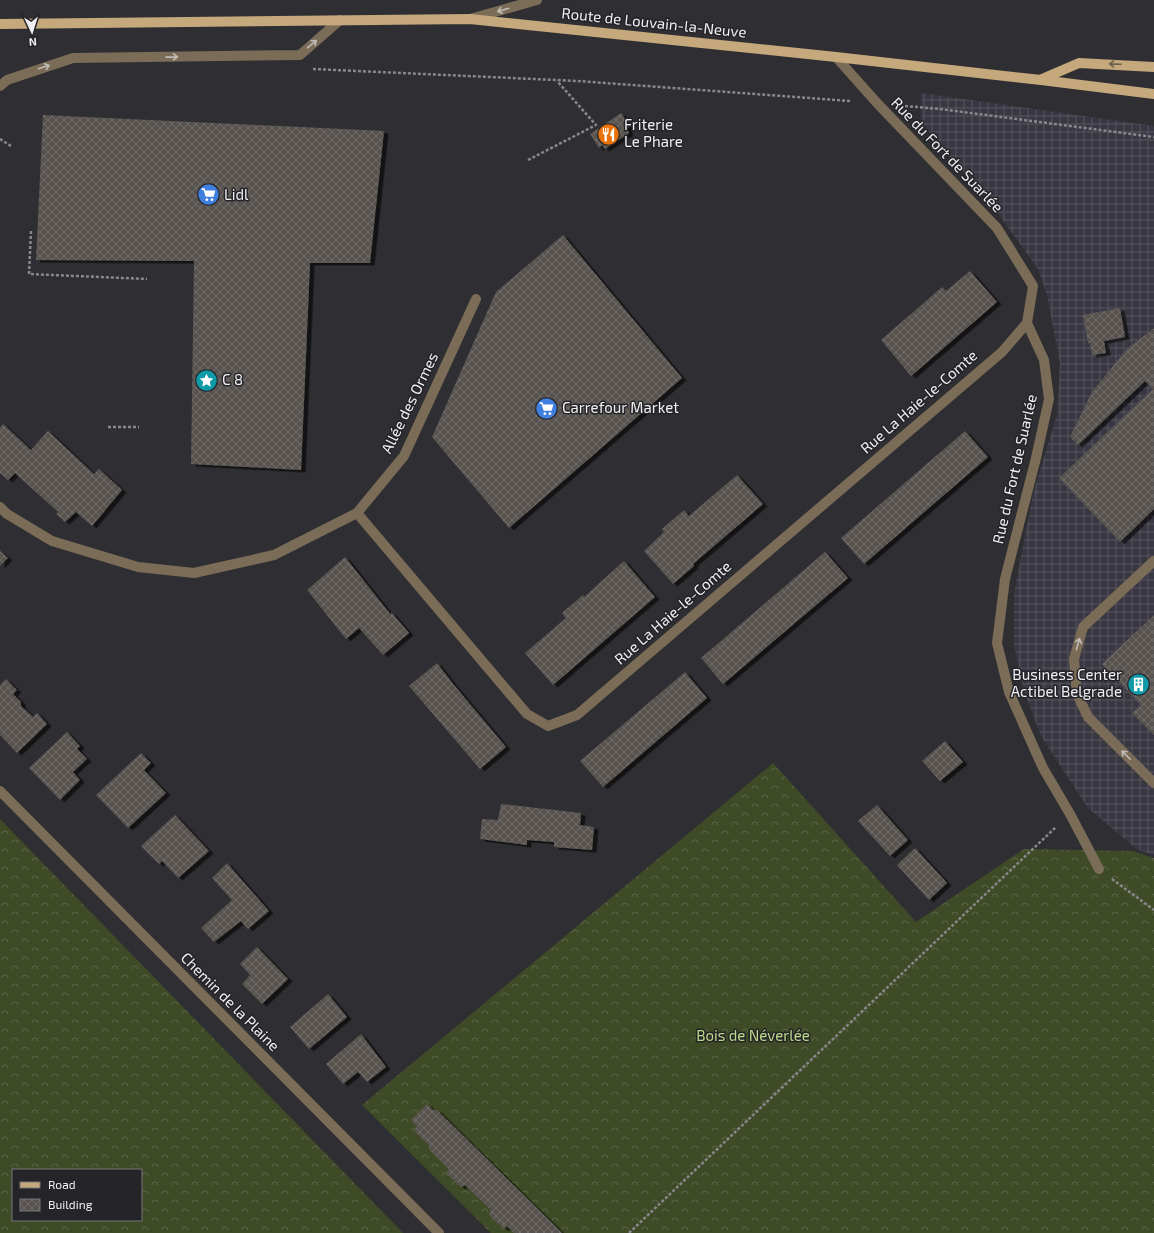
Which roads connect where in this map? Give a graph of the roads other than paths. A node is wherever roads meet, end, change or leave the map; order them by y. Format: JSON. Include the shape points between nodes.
{"nodes":[{"id":1,"x":537,"y":0,"type":"edge"},
{"id":2,"x":470,"y":19,"type":"junction"},
{"id":3,"x":340,"y":20,"type":"junction"},
{"id":4,"x":0,"y":24,"type":"edge"},
{"id":5,"x":836,"y":57,"type":"junction"},
{"id":6,"x":1154,"y":67,"type":"edge"},
{"id":7,"x":1041,"y":80,"type":"junction"},
{"id":8,"x":0,"y":86,"type":"edge"},
{"id":9,"x":1154,"y":94,"type":"edge"},
{"id":10,"x":476,"y":299,"type":"dead end"},
{"id":11,"x":1027,"y":323,"type":"junction"},
{"id":12,"x":0,"y":507,"type":"edge"},
{"id":13,"x":357,"y":513,"type":"junction"},
{"id":14,"x":1154,"y":561,"type":"edge"},
{"id":15,"x":1154,"y":783,"type":"edge"},
{"id":16,"x":0,"y":792,"type":"edge"},
{"id":17,"x":1099,"y":869,"type":"road end"},
{"id":18,"x":439,"y":1233,"type":"edge"}],
"edges":[{"from":1,"to":2,"type":"street","one_way":true},
{"from":2,"to":3,"type":"main road","name":"Route de Louvain-la-Neuve"},
{"from":2,"to":5,"type":"main road","name":"Route de Louvain-la-Neuve"},
{"from":3,"to":4,"type":"main road","name":"Route de Louvain-la-Neuve"},
{"from":8,"to":3,"type":"street","one_way":true,"via":[[7,80],[73,58],[300,55]]},
{"from":5,"to":7,"type":"main road","name":"Route de Louvain-la-Neuve"},
{"from":5,"to":11,"type":"street","name":"Rue du Fort de Suarlée","via":[[997,228],[1033,286]]},
{"from":6,"to":7,"type":"main road","one_way":true,"via":[[1079,63]]},
{"from":7,"to":9,"type":"main road"},
{"from":10,"to":13,"type":"street","name":"Allée des Ormes","via":[[404,456]]},
{"from":11,"to":13,"type":"street","name":"Rue La Haie-le-Comte","via":[[1002,352],[577,715],[548,726],[527,714]]},
{"from":11,"to":17,"type":"street","name":"Rue du Fort de Suarlée","via":[[1044,360],[1049,399],[1005,579],[997,643],[1009,692],[1043,768]]},
{"from":12,"to":13,"type":"street","name":"Allée des Ormes","via":[[52,541],[138,567],[194,573],[274,555]]},
{"from":15,"to":14,"type":"street","one_way":true,"via":[[1088,717],[1077,694],[1074,659],[1083,626]]},
{"from":16,"to":18,"type":"street","name":"Chemin de la Plaine"}]}
